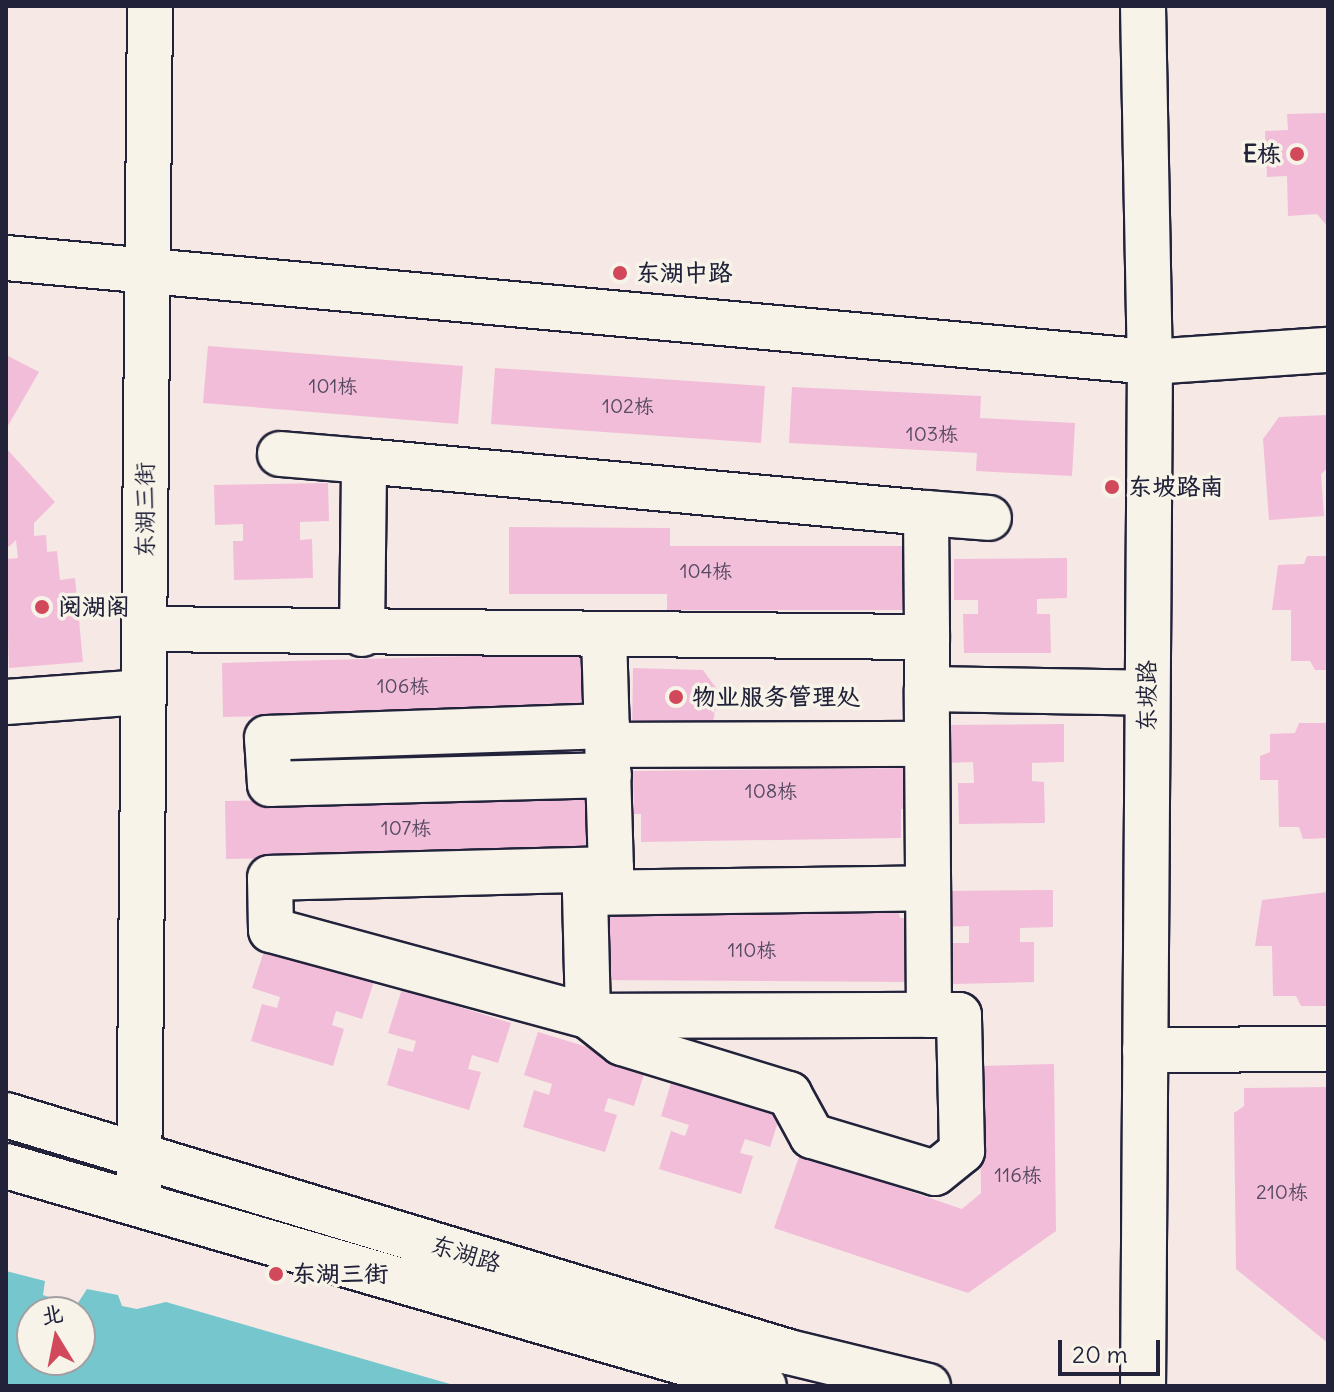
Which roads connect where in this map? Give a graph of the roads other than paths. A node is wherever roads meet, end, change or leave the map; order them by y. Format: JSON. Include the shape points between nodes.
{"nodes":[{"id":1,"x":150,"y":6,"type":"edge"},
{"id":2,"x":1143,"y":6,"type":"edge"},
{"id":3,"x":6,"y":258,"type":"edge"},
{"id":4,"x":147,"y":274,"type":"junction"},
{"id":5,"x":1328,"y":350,"type":"edge"},
{"id":6,"x":1150,"y":362,"type":"junction"},
{"id":7,"x":280,"y":454,"type":"dead end"},
{"id":8,"x":364,"y":461,"type":"junction"},
{"id":9,"x":926,"y":513,"type":"junction"},
{"id":10,"x":989,"y":518,"type":"dead end"},
{"id":11,"x":144,"y":629,"type":"junction"},
{"id":12,"x":362,"y":634,"type":"junction"},
{"id":13,"x":604,"y":635,"type":"junction"},
{"id":14,"x":927,"y":637,"type":"junction"},
{"id":15,"x":927,"y":689,"type":"junction"},
{"id":16,"x":143,"y":692,"type":"junction"},
{"id":17,"x":1147,"y":693,"type":"junction"},
{"id":18,"x":6,"y":702,"type":"edge"},
{"id":19,"x":927,"y":744,"type":"junction"},
{"id":20,"x":608,"y":749,"type":"junction"},
{"id":21,"x":598,"y":881,"type":"junction"},
{"id":22,"x":928,"y":888,"type":"junction"},
{"id":23,"x":929,"y":1015,"type":"junction"},
{"id":24,"x":588,"y":1016,"type":"junction"},
{"id":25,"x":1328,"y":1049,"type":"edge"},
{"id":26,"x":1145,"y":1050,"type":"junction"},
{"id":27,"x":6,"y":1115,"type":"edge"},
{"id":28,"x":139,"y":1156,"type":"junction"},
{"id":29,"x":6,"y":1166,"type":"edge"},
{"id":30,"x":138,"y":1207,"type":"junction"},
{"id":31,"x":764,"y":1386,"type":"edge"},
{"id":32,"x":928,"y":1386,"type":"edge"},
{"id":33,"x":1143,"y":1386,"type":"edge"}],
"edges":[{"from":1,"to":4,"type":"street","name":"东湖三街"},
{"from":2,"to":6,"type":"street","name":"东坡路"},
{"from":3,"to":4,"type":"street"},
{"from":4,"to":6,"type":"street"},
{"from":4,"to":11,"type":"street","name":"东湖三街"},
{"from":5,"to":6,"type":"street"},
{"from":6,"to":17,"type":"street","name":"东坡路"},
{"from":7,"to":8,"type":"street"},
{"from":8,"to":9,"type":"street"},
{"from":8,"to":12,"type":"street"},
{"from":9,"to":10,"type":"street"},
{"from":9,"to":14,"type":"street"},
{"from":11,"to":12,"type":"street"},
{"from":11,"to":16,"type":"street","name":"东湖三街"},
{"from":12,"to":13,"type":"street"},
{"from":13,"to":14,"type":"street"},
{"from":13,"to":20,"type":"street"},
{"from":14,"to":15,"type":"street"},
{"from":15,"to":17,"type":"street"},
{"from":15,"to":19,"type":"street"},
{"from":16,"to":18,"type":"street"},
{"from":16,"to":28,"type":"street","name":"东湖三街"},
{"from":17,"to":26,"type":"street","name":"东坡路"},
{"from":19,"to":20,"type":"street"},
{"from":19,"to":22,"type":"street"},
{"from":20,"to":20,"type":"street","via":[[267,738],[270,784]]},
{"from":20,"to":21,"type":"street"},
{"from":21,"to":22,"type":"street"},
{"from":21,"to":24,"type":"street"},
{"from":21,"to":24,"type":"street","via":[[270,878],[271,930]]},
{"from":22,"to":23,"type":"street"},
{"from":23,"to":24,"type":"street"},
{"from":23,"to":24,"type":"street","via":[[959,1015],[962,1151],[935,1173],[812,1136],[789,1094],[622,1043]]},
{"from":25,"to":26,"type":"street"},
{"from":26,"to":33,"type":"street","name":"东坡路"},
{"from":27,"to":28,"type":"street","name":"东湖路"},
{"from":28,"to":30,"type":"street","name":"东湖三街"},
{"from":28,"to":32,"type":"street","name":"东湖路","via":[[789,1352]]},
{"from":29,"to":30,"type":"street","name":"东湖路"},
{"from":30,"to":31,"type":"street","name":"东湖路"}]}
